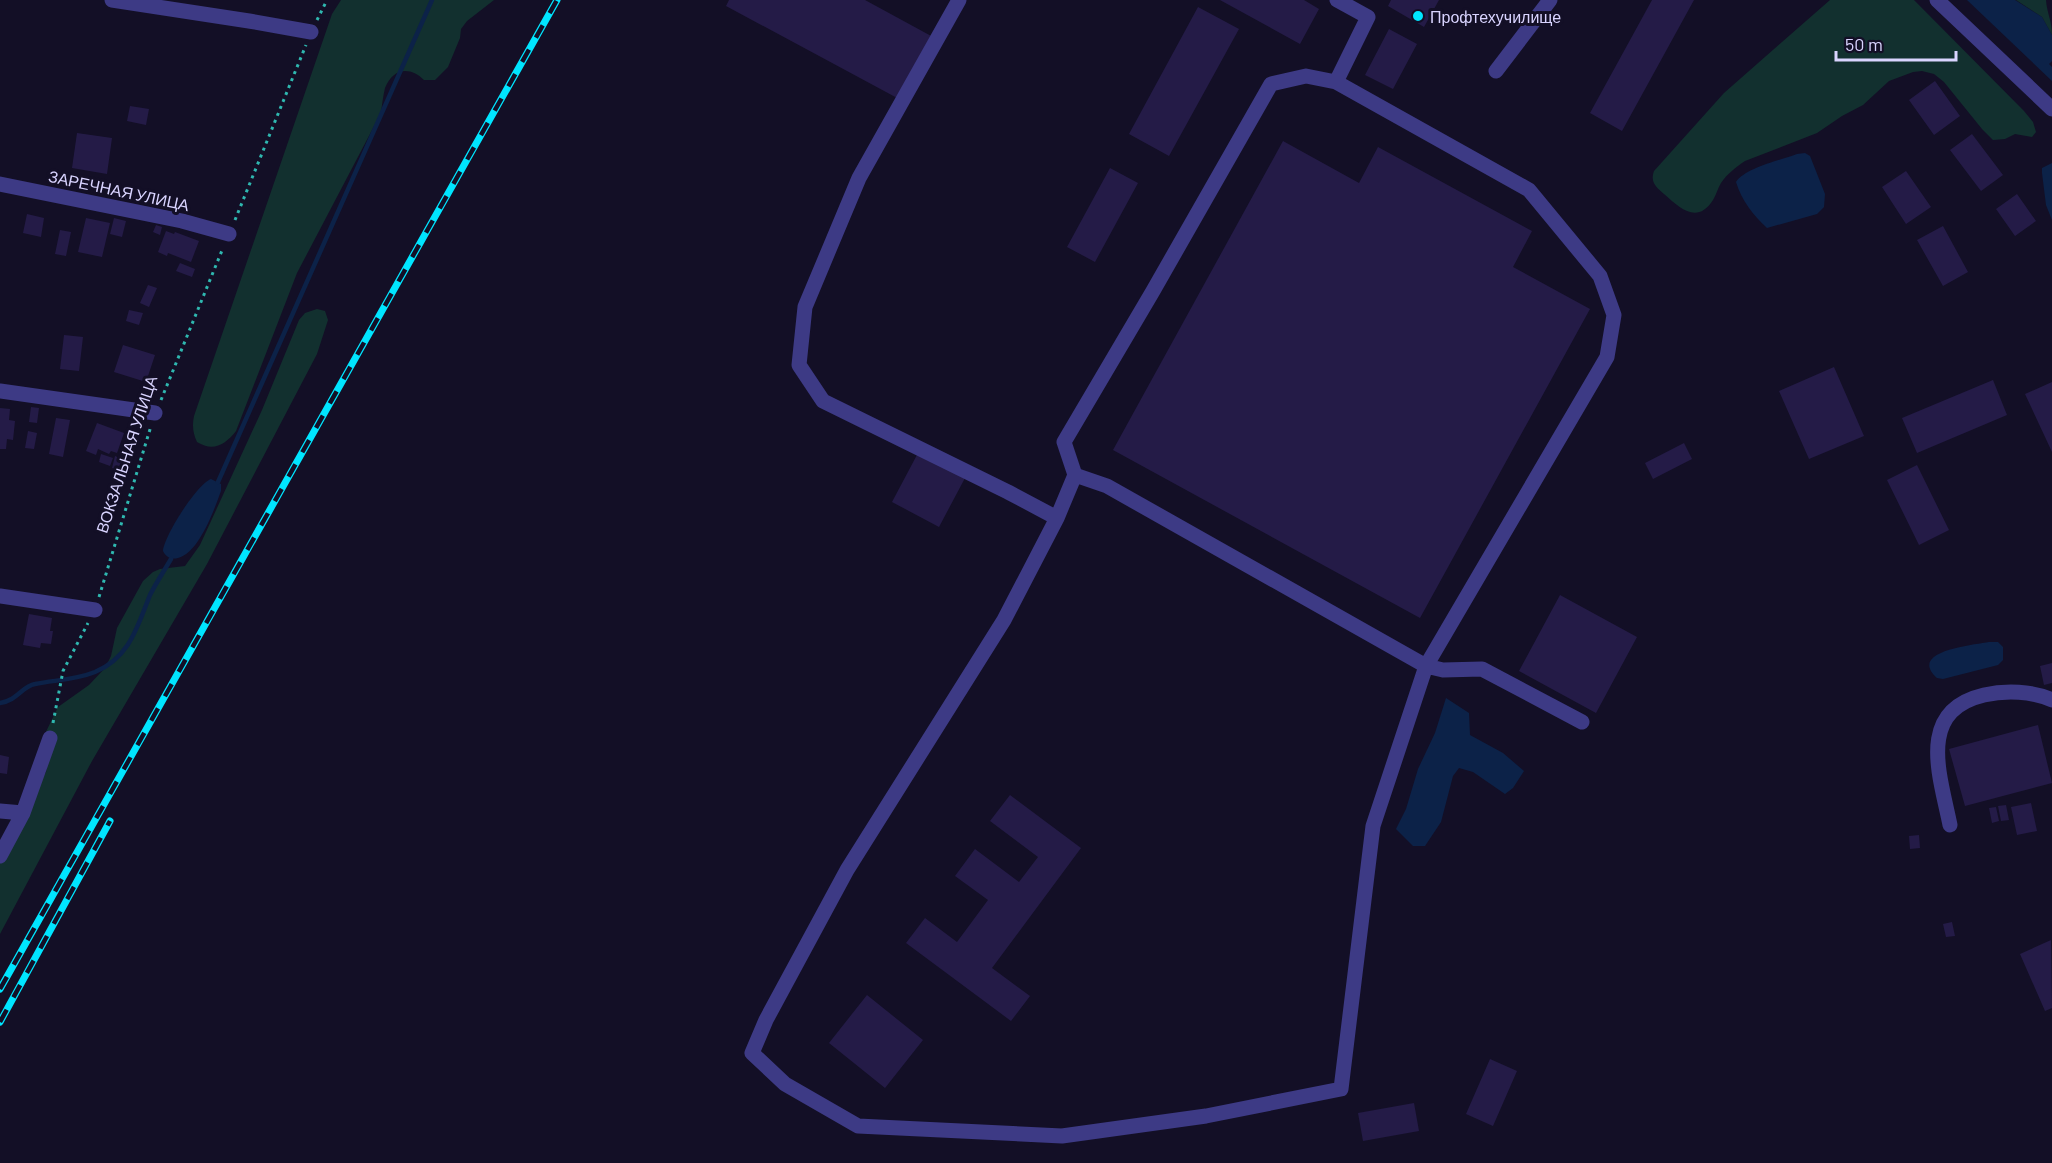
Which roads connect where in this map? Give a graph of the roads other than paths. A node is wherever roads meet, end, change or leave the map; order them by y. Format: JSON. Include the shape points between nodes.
{"nodes":[{"id":1,"x":112,"y":0,"type":"edge"},
{"id":2,"x":959,"y":0,"type":"edge"},
{"id":3,"x":1337,"y":0,"type":"edge"},
{"id":4,"x":1550,"y":0,"type":"edge"},
{"id":5,"x":1937,"y":0,"type":"edge"},
{"id":6,"x":311,"y":33,"type":"road end"},
{"id":7,"x":1496,"y":71,"type":"dead end"},
{"id":8,"x":1336,"y":82,"type":"junction"},
{"id":9,"x":2052,"y":109,"type":"edge"},
{"id":10,"x":0,"y":184,"type":"edge"},
{"id":11,"x":229,"y":234,"type":"road end"},
{"id":12,"x":0,"y":391,"type":"edge"},
{"id":13,"x":155,"y":413,"type":"road end"},
{"id":14,"x":1075,"y":475,"type":"junction"},
{"id":15,"x":1057,"y":518,"type":"junction"},
{"id":16,"x":0,"y":596,"type":"edge"},
{"id":17,"x":94,"y":610,"type":"road end"},
{"id":18,"x":1426,"y":666,"type":"junction"},
{"id":19,"x":2052,"y":700,"type":"edge"},
{"id":20,"x":1582,"y":722,"type":"dead end"},
{"id":21,"x":51,"y":738,"type":"road end"},
{"id":22,"x":0,"y":811,"type":"edge"},
{"id":23,"x":23,"y":813,"type":"junction"},
{"id":24,"x":1950,"y":825,"type":"dead end"},
{"id":25,"x":0,"y":856,"type":"edge"}],
"edges":[{"from":1,"to":6,"type":"street"},
{"from":2,"to":15,"type":"street","via":[[859,178],[805,307],[799,365],[823,400]]},
{"from":3,"to":8,"type":"street","via":[[1368,16]]},
{"from":4,"to":7,"type":"street"},
{"from":5,"to":9,"type":"street"},
{"from":8,"to":14,"type":"street","via":[[1306,76],[1271,84],[1064,442]]},
{"from":8,"to":18,"type":"street","via":[[1529,190],[1600,276],[1614,315],[1607,357]]},
{"from":10,"to":11,"type":"street","name":"ЗАРЕЧНАЯ УЛИЦА"},
{"from":12,"to":13,"type":"street"},
{"from":14,"to":15,"type":"street"},
{"from":14,"to":18,"type":"street","via":[[1107,486]]},
{"from":15,"to":18,"type":"street","via":[[1004,620],[847,870],[752,1053],[785,1084],[858,1126],[1062,1136],[1206,1116],[1341,1089],[1373,826]]},
{"from":16,"to":17,"type":"street"},
{"from":18,"to":20,"type":"street","via":[[1443,670],[1482,669]]},
{"from":19,"to":24,"type":"street","via":[[1995,692],[1972,698],[1948,715],[1936,755]]},
{"from":21,"to":23,"type":"street"},
{"from":22,"to":23,"type":"street"},
{"from":23,"to":25,"type":"street"}]}
